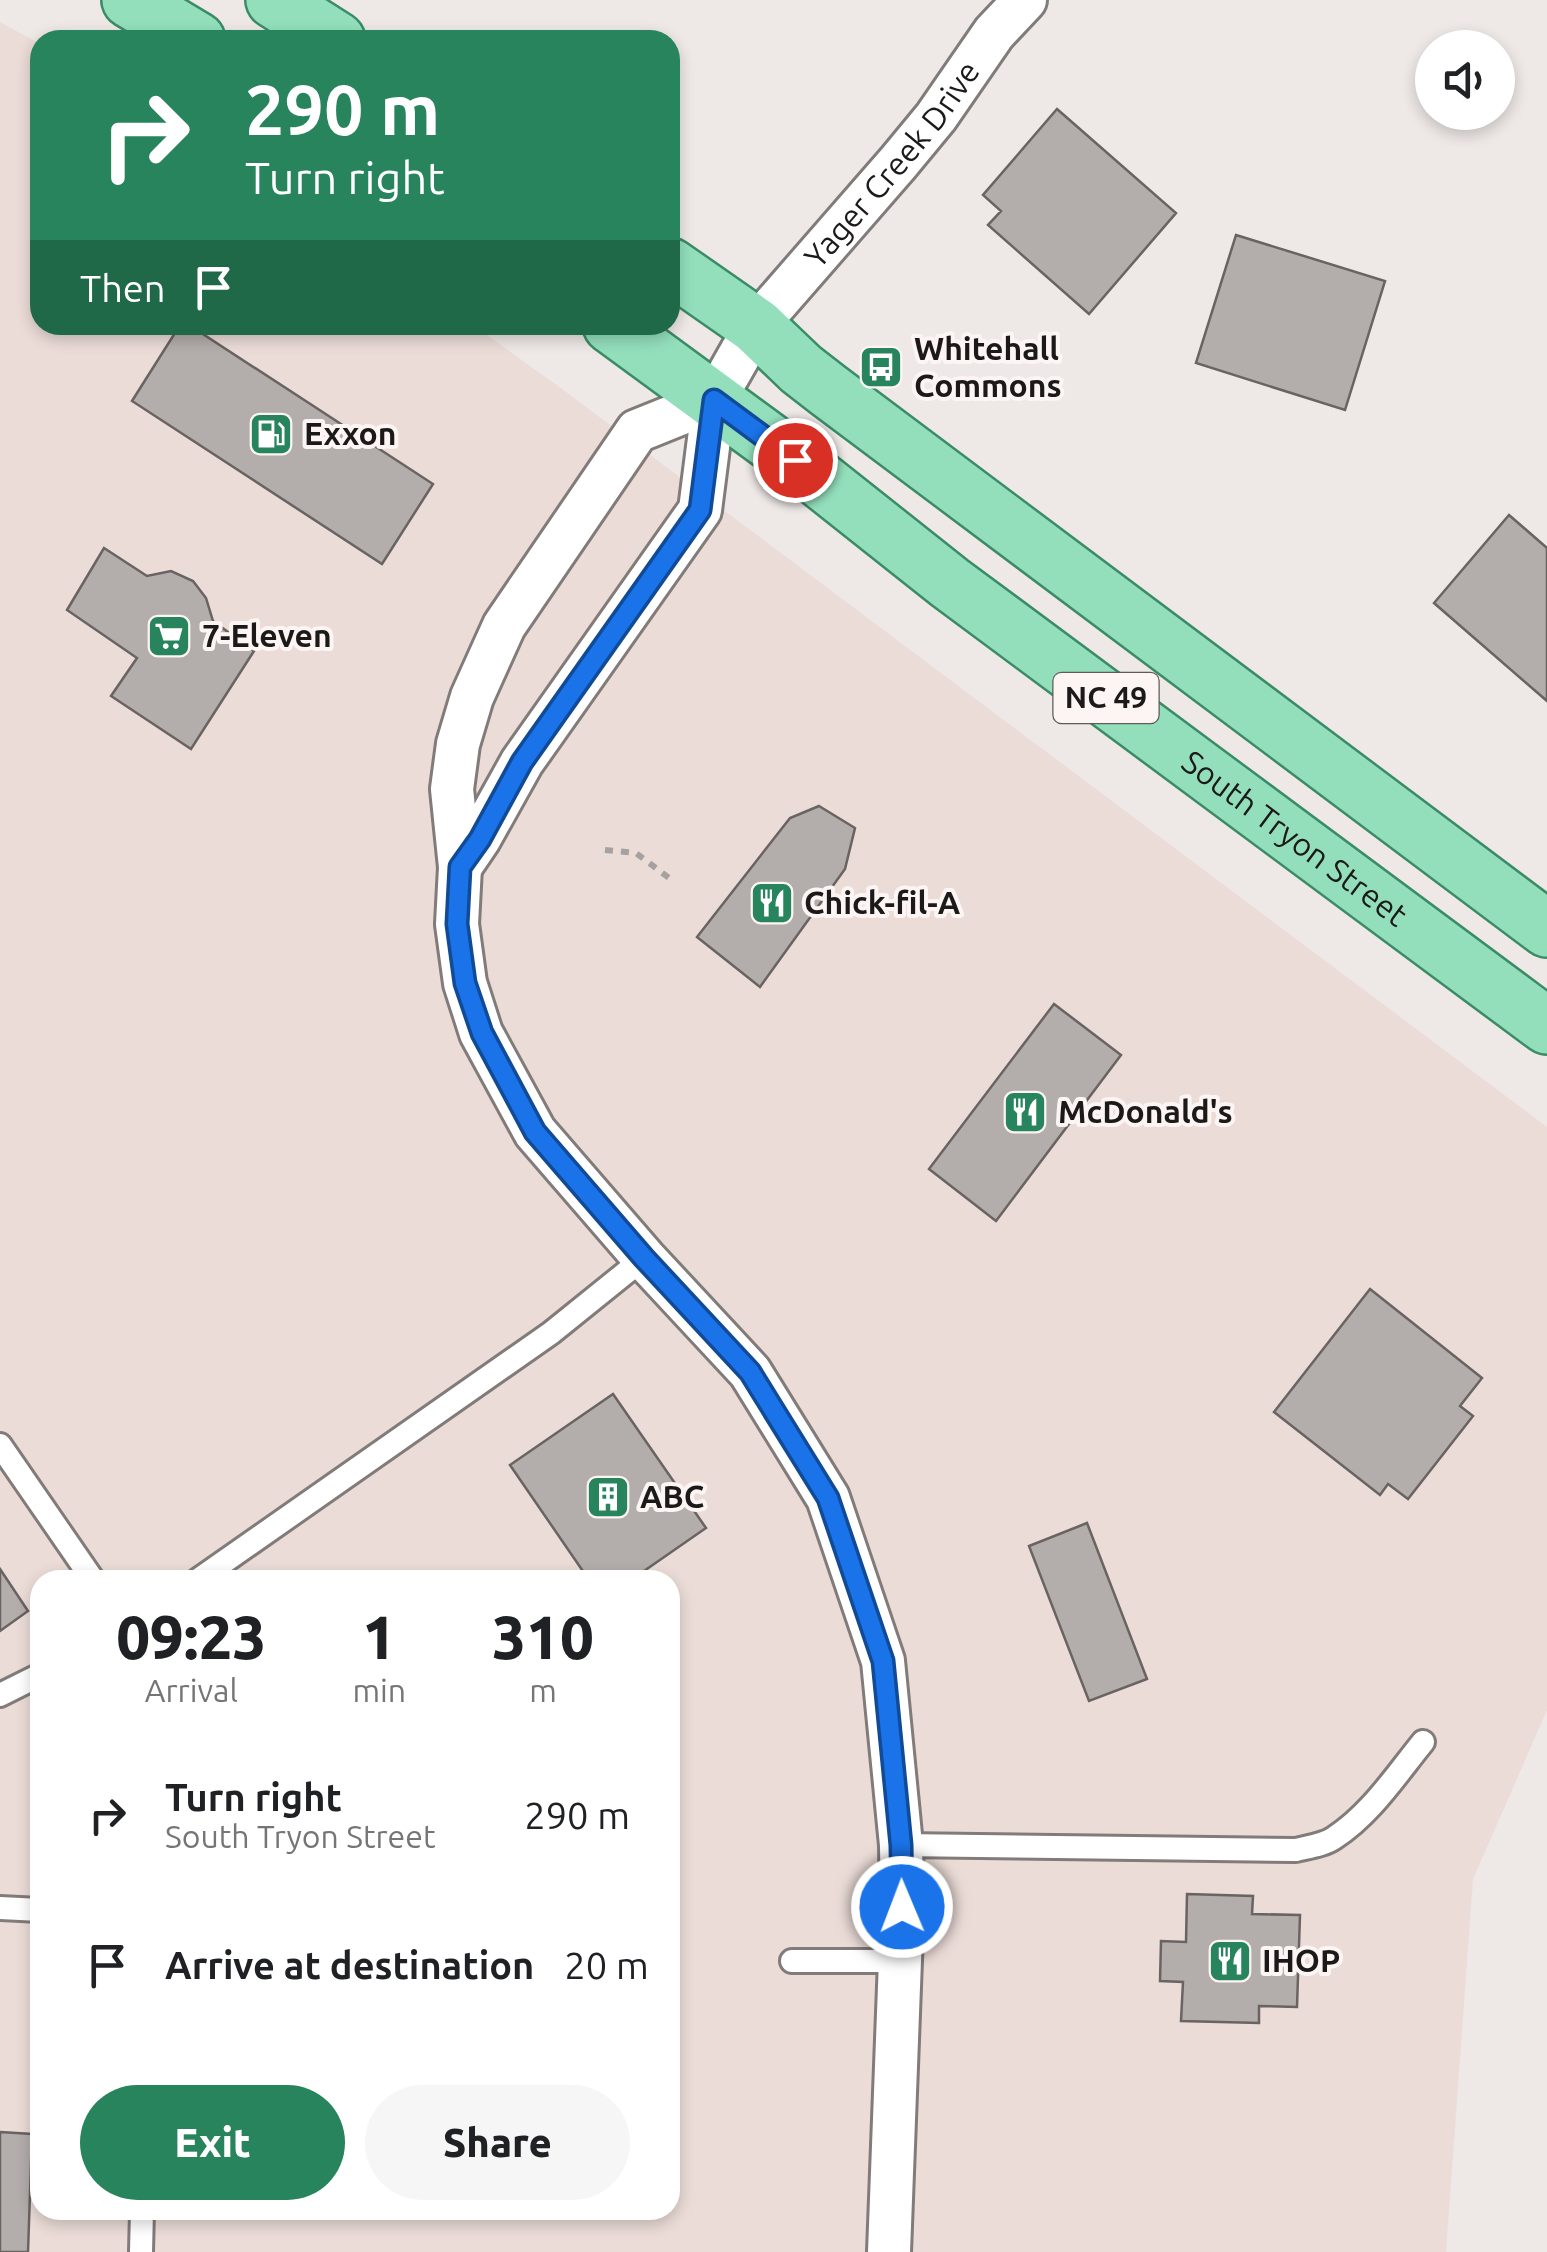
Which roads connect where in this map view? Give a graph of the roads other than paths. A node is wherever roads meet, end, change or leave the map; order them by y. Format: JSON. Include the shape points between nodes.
{"nodes":[{"id":1,"x":130,"y":0,"type":"edge"},
{"id":2,"x":274,"y":0,"type":"edge"},
{"id":3,"x":1025,"y":0,"type":"edge"},
{"id":4,"x":180,"y":30,"type":"edge"},
{"id":5,"x":321,"y":30,"type":"edge"},
{"id":6,"x":680,"y":273,"type":"edge"},
{"id":7,"x":756,"y":326,"type":"junction"},
{"id":8,"x":624,"y":335,"type":"edge"},
{"id":9,"x":714,"y":400,"type":"junction"},
{"id":10,"x":460,"y":867,"type":"junction"},
{"id":11,"x":1547,"y":929,"type":"edge"},
{"id":12,"x":1547,"y":1026,"type":"edge"},
{"id":13,"x":644,"y":1258,"type":"junction"},
{"id":14,"x":0,"y":1445,"type":"edge"},
{"id":15,"x":86,"y":1570,"type":"edge"},
{"id":16,"x":212,"y":1570,"type":"edge"},
{"id":17,"x":30,"y":1680,"type":"edge"},
{"id":18,"x":0,"y":1695,"type":"edge"},
{"id":19,"x":1423,"y":1742,"type":"dead end"},
{"id":20,"x":901,"y":1845,"type":"junction"},
{"id":21,"x":0,"y":1908,"type":"edge"},
{"id":22,"x":30,"y":1910,"type":"edge"},
{"id":23,"x":792,"y":1961,"type":"dead end"},
{"id":24,"x":900,"y":1961,"type":"junction"},
{"id":25,"x":142,"y":2220,"type":"edge"},
{"id":26,"x":141,"y":2252,"type":"edge"},
{"id":27,"x":889,"y":2252,"type":"edge"}],
"edges":[{"from":1,"to":4,"type":"main road"},
{"from":2,"to":5,"type":"main road"},
{"from":3,"to":7,"type":"street","name":"Yager Creek Drive","via":[[936,117]]},
{"from":6,"to":7,"type":"main road","number":"NC 49"},
{"from":7,"to":9,"type":"street","name":"Yager Creek Drive"},
{"from":7,"to":11,"type":"main road","number":"NC 49","via":[[828,390]]},
{"from":8,"to":9,"type":"main road","name":"South Tryon Street","number":"NC 49"},
{"from":9,"to":10,"type":"street","via":[[700,510],[522,762]]},
{"from":9,"to":10,"type":"street","via":[[636,431],[504,626],[458,744],[452,789]]},
{"from":9,"to":12,"type":"main road","name":"South Tryon Street","number":"NC 49"},
{"from":10,"to":13,"type":"street","via":[[457,924],[465,983],[482,1033],[535,1132]]},
{"from":13,"to":16,"type":"lane","via":[[551,1333]]},
{"from":13,"to":20,"type":"street","via":[[750,1372],[828,1498],[883,1661]]},
{"from":14,"to":15,"type":"lane"},
{"from":17,"to":18,"type":"lane"},
{"from":19,"to":20,"type":"lane","via":[[1370,1808],[1332,1840],[1296,1850]]},
{"from":20,"to":24,"type":"street"},
{"from":21,"to":22,"type":"lane"},
{"from":23,"to":24,"type":"lane"},
{"from":24,"to":27,"type":"street"},
{"from":25,"to":26,"type":"lane"}]}
